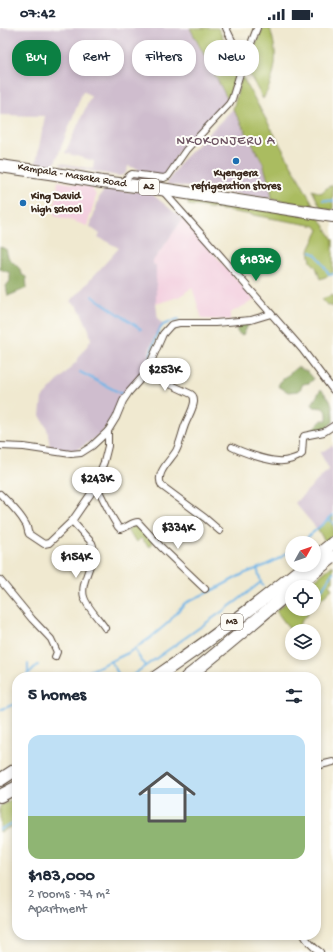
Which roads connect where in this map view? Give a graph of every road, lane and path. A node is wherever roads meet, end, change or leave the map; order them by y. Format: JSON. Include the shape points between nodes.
{"nodes":[{"id":1,"x":226,"y":28,"type":"edge"},
{"id":2,"x":256,"y":28,"type":"edge"},
{"id":3,"x":232,"y":40,"type":"edge"},
{"id":4,"x":252,"y":40,"type":"edge"},
{"id":5,"x":240,"y":76,"type":"edge"},
{"id":6,"x":0,"y":166,"type":"edge"},
{"id":7,"x":123,"y":184,"type":"junction"},
{"id":8,"x":161,"y":189,"type":"junction"},
{"id":9,"x":331,"y":215,"type":"edge"},
{"id":10,"x":272,"y":314,"type":"junction"},
{"id":11,"x":146,"y":374,"type":"junction"},
{"id":12,"x":333,"y":390,"type":"edge"},
{"id":13,"x":333,"y":426,"type":"edge"},
{"id":14,"x":108,"y":432,"type":"junction"},
{"id":15,"x":0,"y":446,"type":"edge"},
{"id":16,"x":232,"y":447,"type":"dead end"},
{"id":17,"x":96,"y":485,"type":"junction"},
{"id":18,"x":0,"y":494,"type":"edge"},
{"id":19,"x":72,"y":521,"type":"junction"},
{"id":20,"x":220,"y":531,"type":"dead end"},
{"id":21,"x":333,"y":543,"type":"edge"},
{"id":22,"x":321,"y":552,"type":"edge"},
{"id":23,"x":333,"y":557,"type":"edge"},
{"id":24,"x":298,"y":572,"type":"edge"},
{"id":25,"x":0,"y":580,"type":"edge"},
{"id":26,"x":304,"y":580,"type":"edge"},
{"id":27,"x":205,"y":589,"type":"dead end"},
{"id":28,"x":285,"y":596,"type":"edge"},
{"id":29,"x":105,"y":628,"type":"dead end"},
{"id":30,"x":55,"y":657,"type":"dead end"},
{"id":31,"x":164,"y":672,"type":"edge"},
{"id":32,"x":193,"y":672,"type":"edge"},
{"id":33,"x":333,"y":762,"type":"edge"},
{"id":34,"x":321,"y":765,"type":"edge"},
{"id":35,"x":12,"y":772,"type":"edge"},
{"id":36,"x":0,"y":780,"type":"edge"},
{"id":37,"x":12,"y":790,"type":"edge"},
{"id":38,"x":0,"y":796,"type":"edge"},
{"id":39,"x":306,"y":940,"type":"edge"},
{"id":40,"x":320,"y":952,"type":"edge"}],
"edges":[{"from":1,"to":3,"type":"street"},
{"from":2,"to":4,"type":"street"},
{"from":5,"to":7,"type":"street","via":[[229,104],[186,150],[168,176],[164,178],[132,174]]},
{"from":6,"to":7,"type":"highway","name":"Kampala - Masaka Road","number":"A2"},
{"from":7,"to":8,"type":"highway","name":"Kampala - Masaka Road","number":"A2"},
{"from":8,"to":9,"type":"highway","name":"Kampala - Masaka Road","number":"A2"},
{"from":8,"to":10,"type":"street"},
{"from":10,"to":11,"type":"street","via":[[251,320],[171,325],[163,334]]},
{"from":10,"to":12,"type":"street"},
{"from":11,"to":14,"type":"street","via":[[123,401]]},
{"from":11,"to":20,"type":"street","via":[[193,395],[194,399],[176,450],[161,473],[160,483]]},
{"from":13,"to":16,"type":"street","via":[[324,432],[304,436],[302,454],[279,462]]},
{"from":14,"to":15,"type":"street","via":[[81,453]]},
{"from":14,"to":17,"type":"street","via":[[108,446]]},
{"from":17,"to":19,"type":"street"},
{"from":17,"to":27,"type":"street","via":[[120,529],[138,522]]},
{"from":18,"to":19,"type":"street","via":[[27,525],[28,532],[44,544],[49,543]]},
{"from":19,"to":29,"type":"street","via":[[93,546],[83,595]]},
{"from":21,"to":22,"type":"highway"},
{"from":23,"to":26,"type":"highway"},
{"from":24,"to":31,"type":"highway","number":"M3"},
{"from":25,"to":30,"type":"street","via":[[51,639],[57,652]]},
{"from":28,"to":32,"type":"highway","number":"M3"},
{"from":33,"to":34,"type":"street"},
{"from":35,"to":36,"type":"highway"},
{"from":37,"to":38,"type":"highway"},
{"from":39,"to":40,"type":"street"}]}
